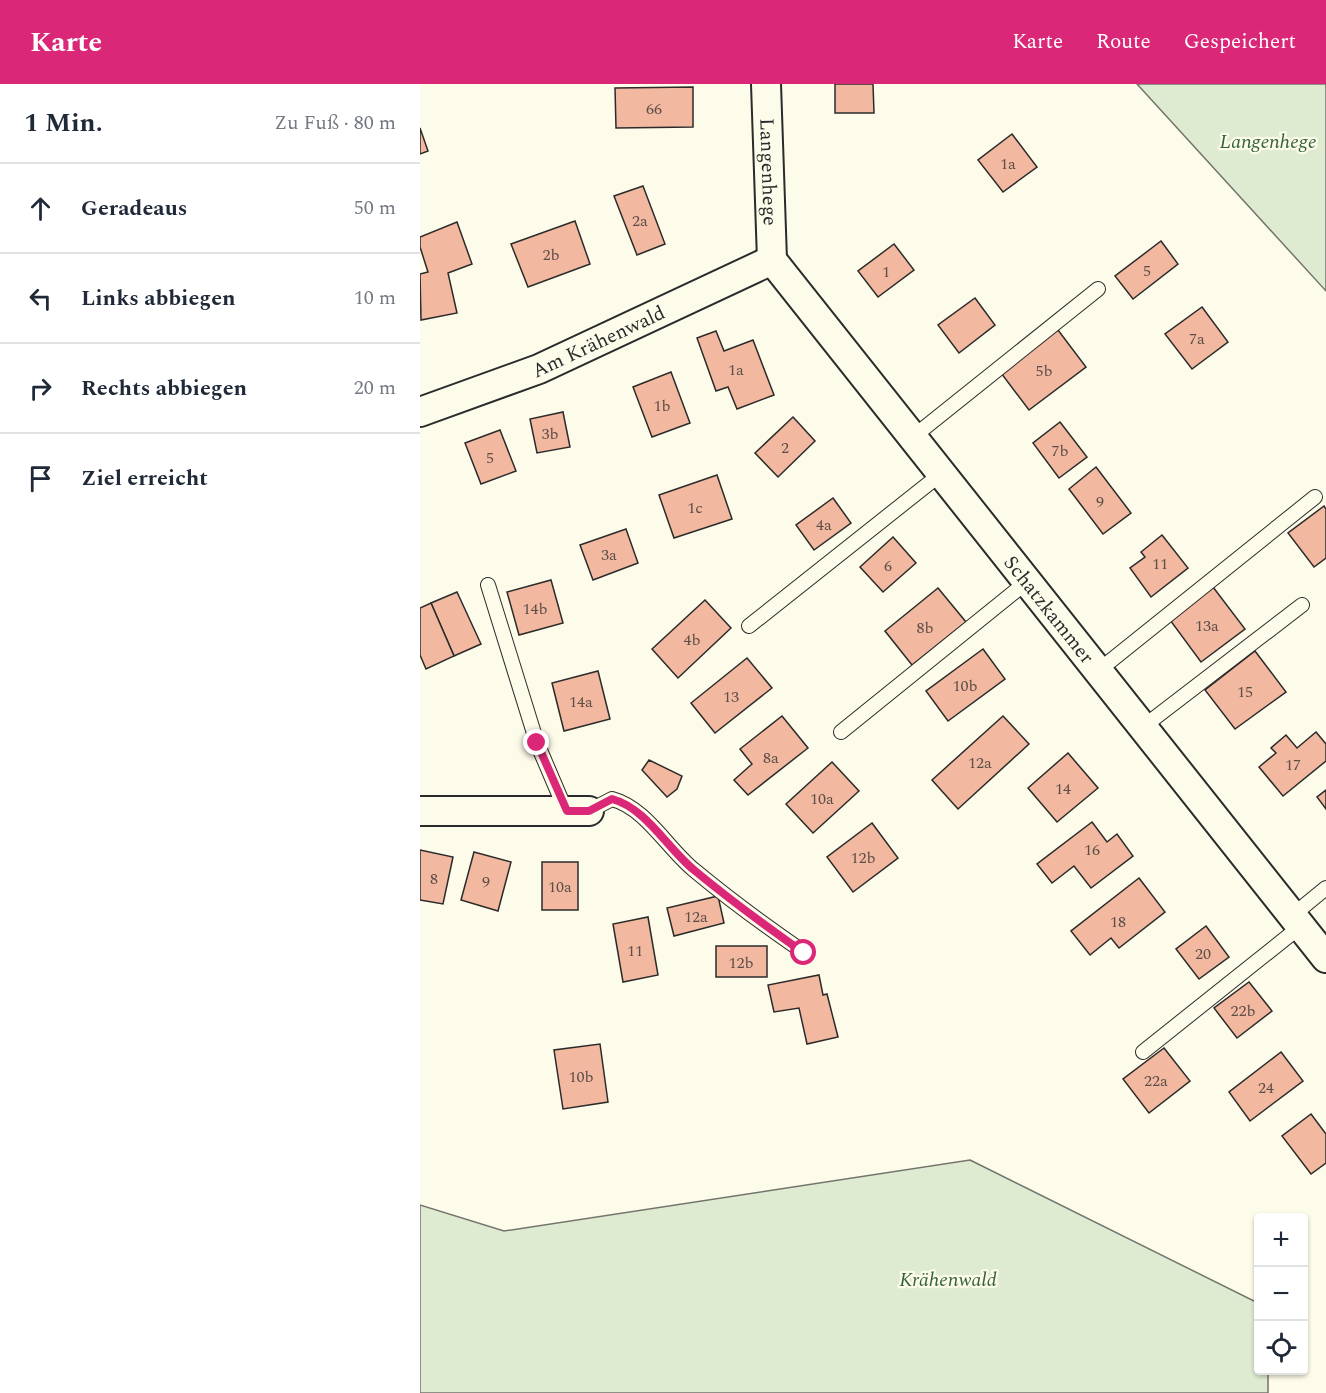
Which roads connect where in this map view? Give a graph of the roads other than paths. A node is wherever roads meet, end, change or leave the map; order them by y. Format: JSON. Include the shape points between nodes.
{"nodes":[{"id":1,"x":766,"y":84,"type":"edge"},
{"id":2,"x":772,"y":260,"type":"junction"},
{"id":3,"x":1098,"y":289,"type":"dead end"},
{"id":4,"x":420,"y":412,"type":"edge"},
{"id":5,"x":913,"y":437,"type":"junction"},
{"id":6,"x":942,"y":473,"type":"junction"},
{"id":7,"x":1314,"y":497,"type":"dead end"},
{"id":8,"x":1028,"y":581,"type":"junction"},
{"id":9,"x":488,"y":585,"type":"dead end"},
{"id":10,"x":1302,"y":605,"type":"dead end"},
{"id":11,"x":749,"y":626,"type":"dead end"},
{"id":12,"x":1098,"y":671,"type":"junction"},
{"id":13,"x":1143,"y":727,"type":"junction"},
{"id":14,"x":841,"y":732,"type":"dead end"},
{"id":15,"x":420,"y":811,"type":"edge"},
{"id":16,"x":578,"y":811,"type":"junction"},
{"id":17,"x":1326,"y":888,"type":"edge"},
{"id":18,"x":1297,"y":921,"type":"junction"},
{"id":19,"x":804,"y":953,"type":"dead end"},
{"id":20,"x":1326,"y":958,"type":"edge"},
{"id":21,"x":1143,"y":1052,"type":"dead end"}],
"edges":[{"from":1,"to":2,"type":"street","name":"Langenhege"},
{"from":2,"to":4,"type":"street","name":"Am Krähenwald","via":[[539,369]]},
{"from":2,"to":5,"type":"street","name":"Schatzkammer"},
{"from":3,"to":5,"type":"lane"},
{"from":5,"to":6,"type":"street","name":"Schatzkammer"},
{"from":6,"to":8,"type":"street","name":"Schatzkammer"},
{"from":6,"to":11,"type":"lane"},
{"from":7,"to":12,"type":"lane"},
{"from":8,"to":12,"type":"street","name":"Schatzkammer"},
{"from":8,"to":14,"type":"lane"},
{"from":9,"to":16,"type":"lane","via":[[537,743]]},
{"from":10,"to":13,"type":"lane"},
{"from":12,"to":13,"type":"street","name":"Schatzkammer"},
{"from":13,"to":18,"type":"street","name":"Schatzkammer"},
{"from":15,"to":16,"type":"street"},
{"from":16,"to":19,"type":"lane","via":[[612,799],[624,802],[642,815],[692,869]]},
{"from":17,"to":18,"type":"lane"},
{"from":18,"to":20,"type":"street","name":"Schatzkammer"},
{"from":18,"to":21,"type":"lane"}]}
